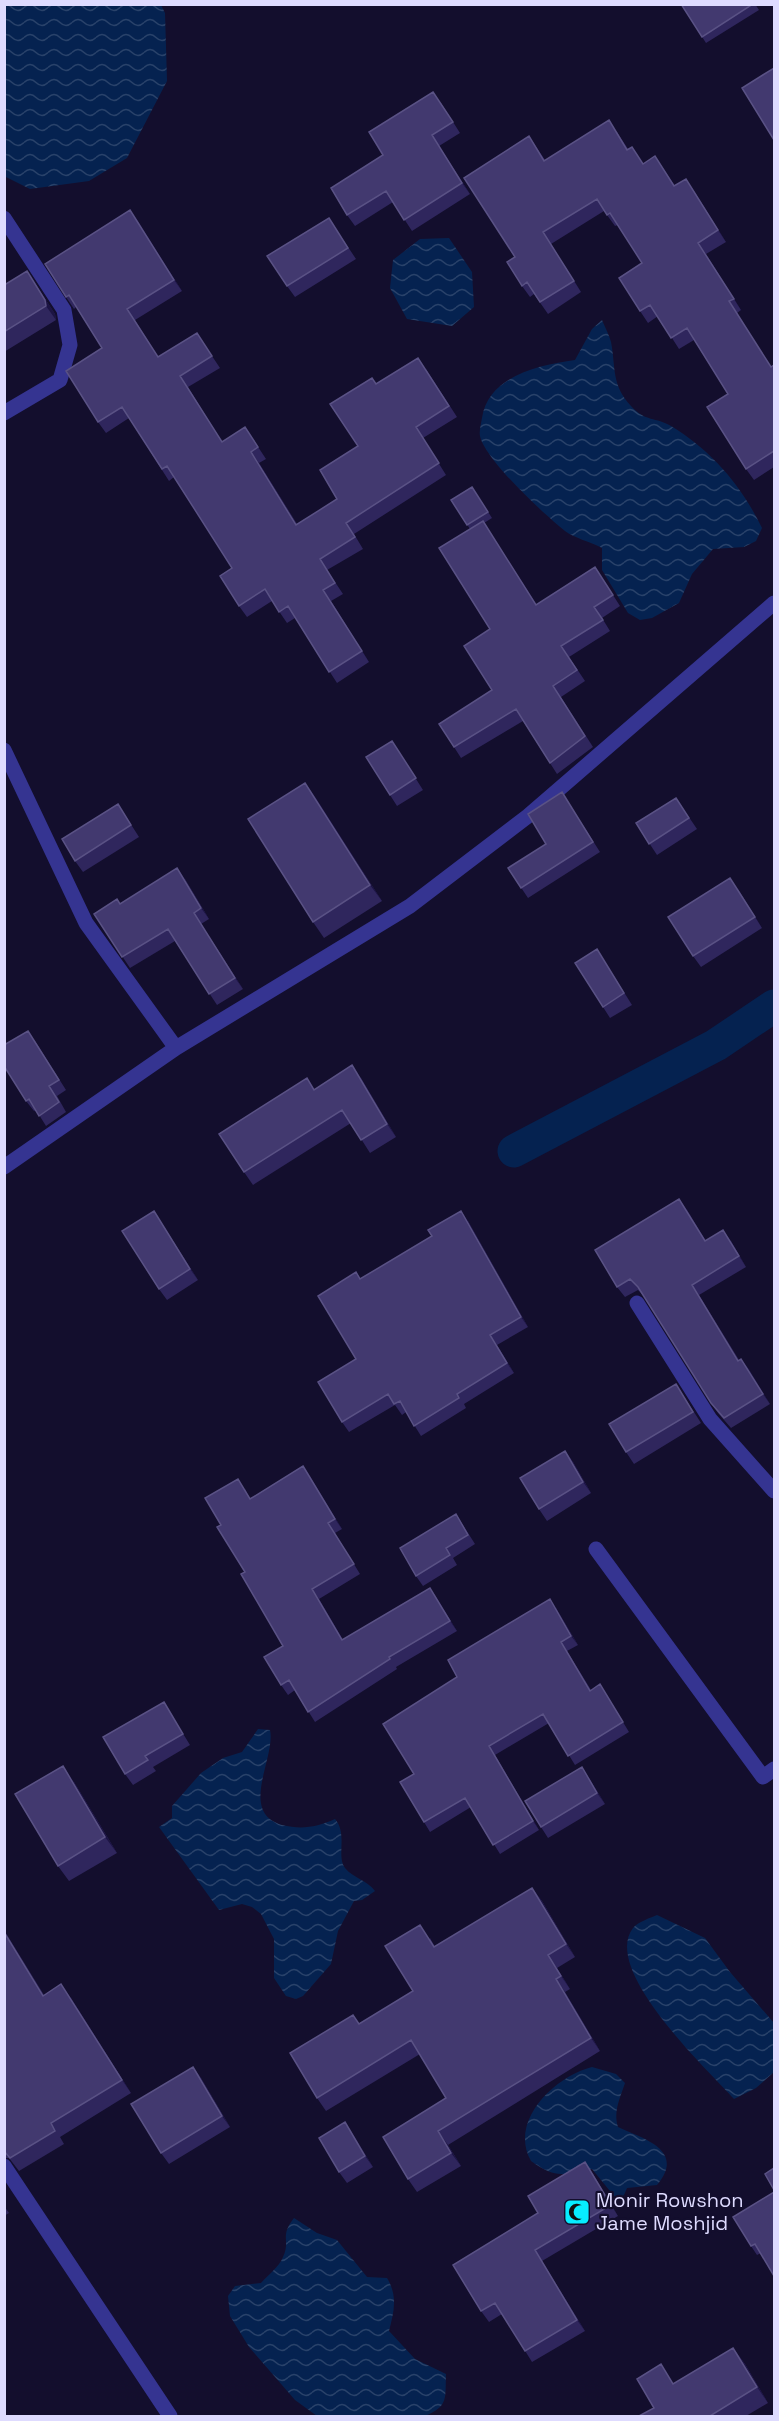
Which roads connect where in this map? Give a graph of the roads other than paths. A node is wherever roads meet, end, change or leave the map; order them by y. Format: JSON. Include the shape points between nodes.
{"nodes":[{"id":1,"x":4,"y":218,"type":"edge"},
{"id":2,"x":4,"y":413,"type":"edge"},
{"id":3,"x":774,"y":603,"type":"edge"},
{"id":4,"x":4,"y":750,"type":"edge"},
{"id":5,"x":176,"y":1048,"type":"junction"},
{"id":6,"x":4,"y":1167,"type":"edge"},
{"id":7,"x":637,"y":1303,"type":"edge"},
{"id":8,"x":774,"y":1491,"type":"edge"},
{"id":9,"x":596,"y":1549,"type":"dead end"},
{"id":10,"x":774,"y":1769,"type":"edge"},
{"id":11,"x":4,"y":2166,"type":"edge"},
{"id":12,"x":170,"y":2416,"type":"edge"}],
"edges":[{"from":1,"to":2,"type":"street","via":[[64,310],[70,345],[60,380]]},
{"from":3,"to":5,"type":"street","via":[[537,808],[410,906]]},
{"from":4,"to":5,"type":"street","via":[[86,923]]},
{"from":5,"to":6,"type":"street"},
{"from":7,"to":8,"type":"street","via":[[710,1419]]},
{"from":9,"to":10,"type":"street","via":[[764,1778]]},
{"from":11,"to":12,"type":"street"}]}
